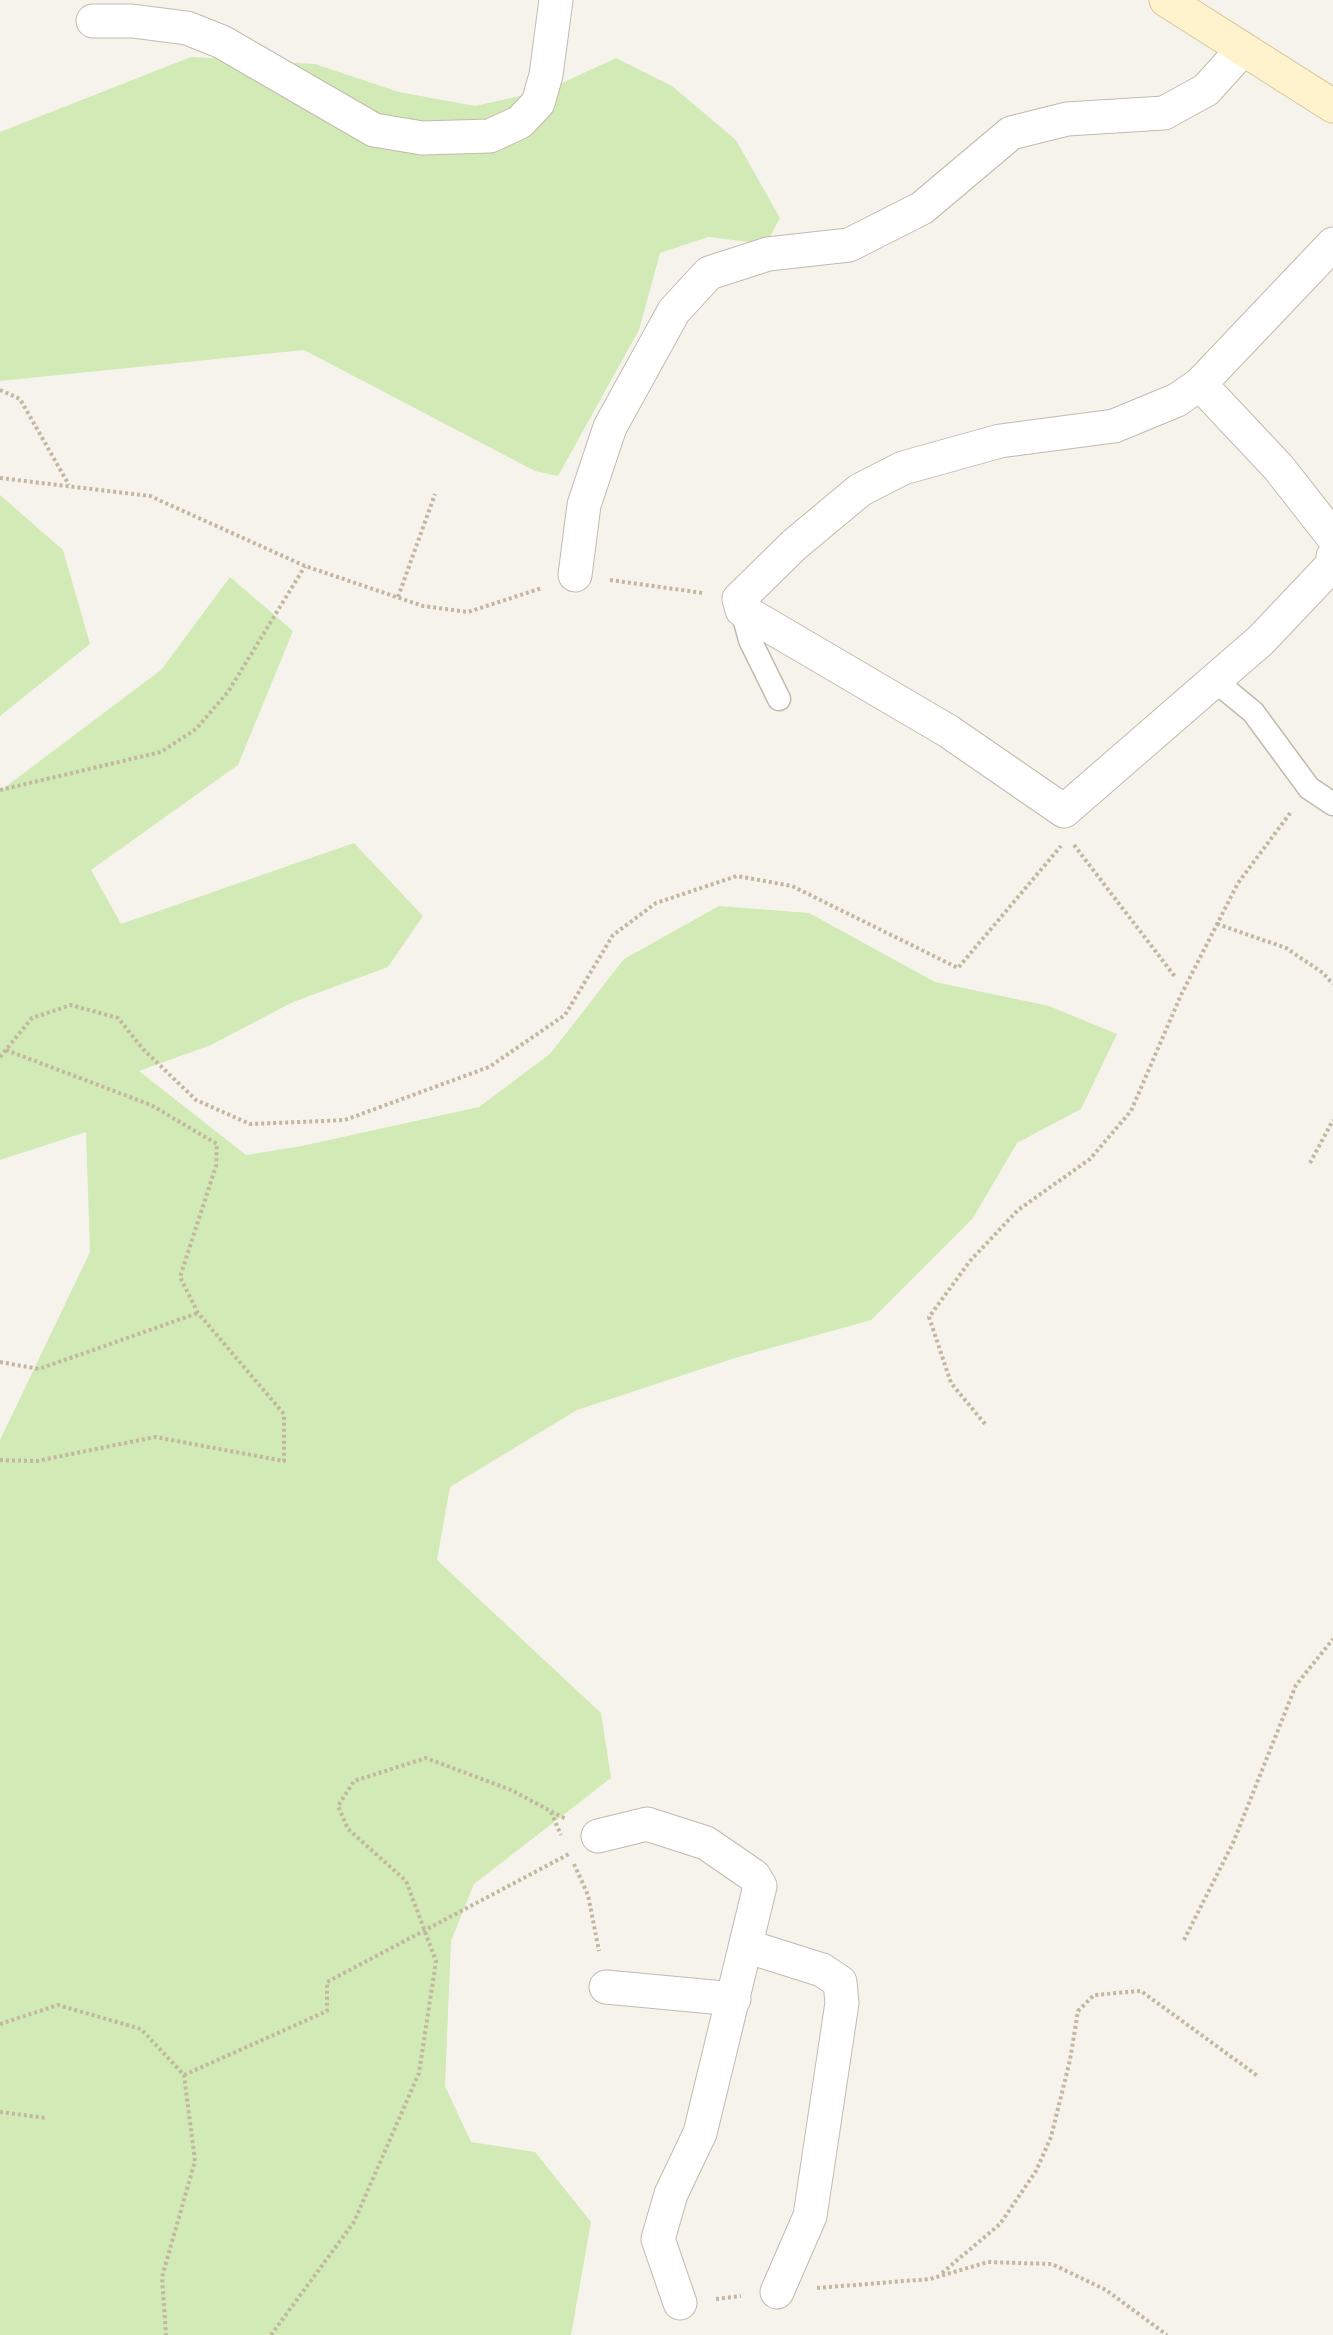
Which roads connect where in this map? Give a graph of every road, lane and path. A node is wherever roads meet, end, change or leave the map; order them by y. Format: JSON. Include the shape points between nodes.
{"nodes":[{"id":1,"x":556,"y":0,"type":"edge"},
{"id":2,"x":1166,"y":0,"type":"edge"},
{"id":3,"x":93,"y":21,"type":"dead end"},
{"id":4,"x":1242,"y":49,"type":"junction"},
{"id":5,"x":1333,"y":106,"type":"edge"},
{"id":6,"x":1333,"y":244,"type":"edge"},
{"id":7,"x":1200,"y":384,"type":"junction"},
{"id":8,"x":0,"y":390,"type":"edge"},
{"id":9,"x":0,"y":478,"type":"edge"},
{"id":10,"x":69,"y":485,"type":"junction"},
{"id":11,"x":435,"y":494,"type":"dead end"},
{"id":12,"x":1333,"y":537,"type":"edge"},
{"id":13,"x":1333,"y":557,"type":"edge"},
{"id":14,"x":305,"y":566,"type":"junction"},
{"id":15,"x":575,"y":575,"type":"junction"},
{"id":16,"x":398,"y":597,"type":"junction"},
{"id":17,"x":740,"y":604,"type":"junction"},
{"id":18,"x":1214,"y":680,"type":"junction"},
{"id":19,"x":778,"y":699,"type":"dead end"},
{"id":20,"x":1309,"y":788,"type":"junction"},
{"id":21,"x":0,"y":790,"type":"edge"},
{"id":22,"x":1333,"y":804,"type":"edge"},
{"id":23,"x":1218,"y":924,"type":"junction"},
{"id":24,"x":1176,"y":978,"type":"dead end"},
{"id":25,"x":1333,"y":984,"type":"edge"},
{"id":26,"x":6,"y":1050,"type":"junction"},
{"id":27,"x":0,"y":1057,"type":"edge"},
{"id":28,"x":1333,"y":1120,"type":"edge"},
{"id":29,"x":1310,"y":1163,"type":"dead end"},
{"id":30,"x":198,"y":1313,"type":"junction"},
{"id":31,"x":0,"y":1362,"type":"edge"},
{"id":32,"x":985,"y":1424,"type":"dead end"},
{"id":33,"x":0,"y":1460,"type":"edge"},
{"id":34,"x":1333,"y":1639,"type":"edge"},
{"id":35,"x":551,"y":1811,"type":"junction"},
{"id":36,"x":598,"y":1836,"type":"junction"},
{"id":37,"x":569,"y":1853,"type":"junction"},
{"id":38,"x":425,"y":1930,"type":"junction"},
{"id":39,"x":1184,"y":1940,"type":"dead end"},
{"id":40,"x":746,"y":1946,"type":"junction"},
{"id":41,"x":606,"y":1988,"type":"joint"},
{"id":42,"x":734,"y":1999,"type":"junction"},
{"id":43,"x":0,"y":2024,"type":"edge"},
{"id":44,"x":184,"y":2075,"type":"junction"},
{"id":45,"x":1259,"y":2077,"type":"dead end"},
{"id":46,"x":0,"y":2112,"type":"edge"},
{"id":47,"x":46,"y":2118,"type":"dead end"},
{"id":48,"x":939,"y":2276,"type":"junction"},
{"id":49,"x":777,"y":2292,"type":"junction"},
{"id":50,"x":680,"y":2303,"type":"joint"},
{"id":51,"x":166,"y":2335,"type":"edge"},
{"id":52,"x":271,"y":2335,"type":"edge"},
{"id":53,"x":1167,"y":2335,"type":"edge"}],
"edges":[{"from":1,"to":3,"type":"street","via":[[546,75],[538,103],[520,122],[490,136],[422,138],[374,130],[222,42],[187,28]]},
{"from":2,"to":4,"type":"street"},
{"from":4,"to":5,"type":"street"},
{"from":4,"to":15,"type":"street","via":[[1206,90],[1164,113],[1067,119],[1011,133],[922,208],[849,245],[768,254],[710,273],[674,310],[610,427],[584,505]]},
{"from":6,"to":7,"type":"street"},
{"from":7,"to":12,"type":"street","via":[[1279,468]]},
{"from":7,"to":17,"type":"street","via":[[1177,400],[1114,426],[1000,441],[903,468],[860,490],[794,545]]},
{"from":8,"to":10,"type":"path","via":[[20,399]]},
{"from":9,"to":10,"type":"path"},
{"from":10,"to":14,"type":"path","via":[[150,496]]},
{"from":11,"to":16,"type":"path"},
{"from":13,"to":18,"type":"street","via":[[1332,565],[1261,640]]},
{"from":14,"to":16,"type":"path"},
{"from":14,"to":21,"type":"path","via":[[228,692],[196,729],[161,752]]},
{"from":15,"to":16,"type":"path","via":[[510,601],[468,612],[423,606]]},
{"from":15,"to":17,"type":"path"},
{"from":17,"to":18,"type":"street","via":[[948,730],[1064,811]]},
{"from":17,"to":19,"type":"lane","via":[[750,640]]},
{"from":18,"to":20,"type":"lane","via":[[1253,712]]},
{"from":20,"to":22,"type":"lane"},
{"from":20,"to":23,"type":"path","via":[[1238,883]]},
{"from":23,"to":25,"type":"path","via":[[1286,948]]},
{"from":23,"to":32,"type":"path","via":[[1131,1110],[1090,1158],[1018,1210],[970,1261],[929,1317],[951,1383]]},
{"from":24,"to":26,"type":"path","via":[[1068,837],[958,968],[792,886],[737,876],[656,903],[613,935],[565,1015],[489,1067],[345,1120],[249,1124],[196,1100],[143,1049],[118,1018],[71,1005],[32,1018]]},
{"from":26,"to":27,"type":"path"},
{"from":26,"to":30,"type":"path","via":[[151,1105],[217,1144],[216,1166],[180,1277]]},
{"from":28,"to":29,"type":"path"},
{"from":30,"to":31,"type":"path","via":[[39,1369]]},
{"from":30,"to":33,"type":"path","via":[[284,1414],[284,1461],[155,1437],[37,1461]]},
{"from":34,"to":39,"type":"path","via":[[1296,1685],[1233,1843]]},
{"from":35,"to":36,"type":"path"},
{"from":35,"to":37,"type":"path"},
{"from":35,"to":38,"type":"path","via":[[511,1790],[426,1758],[354,1781],[338,1806],[348,1828],[406,1881]]},
{"from":36,"to":37,"type":"path"},
{"from":36,"to":40,"type":"street","via":[[647,1824],[706,1843],[754,1876],[760,1886]]},
{"from":37,"to":38,"type":"path"},
{"from":37,"to":41,"type":"path","via":[[588,1895]]},
{"from":38,"to":44,"type":"path","via":[[327,1982],[327,2011]]},
{"from":38,"to":52,"type":"path","via":[[436,1961],[419,2073],[354,2222]]},
{"from":40,"to":42,"type":"street"},
{"from":40,"to":49,"type":"street","via":[[822,1970],[840,1982],[842,2003],[810,2216]]},
{"from":41,"to":42,"type":"street"},
{"from":42,"to":50,"type":"street","via":[[700,2133],[671,2194],[658,2239]]},
{"from":43,"to":44,"type":"path","via":[[58,2005],[69,2008],[141,2029]]},
{"from":44,"to":51,"type":"path","via":[[195,2161],[162,2277]]},
{"from":45,"to":48,"type":"path","via":[[1141,1991],[1094,1995],[1078,2011],[1051,2137],[1036,2171],[1000,2224]]},
{"from":46,"to":47,"type":"path"},
{"from":48,"to":49,"type":"path"},
{"from":48,"to":53,"type":"path","via":[[988,2262],[1052,2265],[1106,2290]]},
{"from":49,"to":50,"type":"path"}]}
